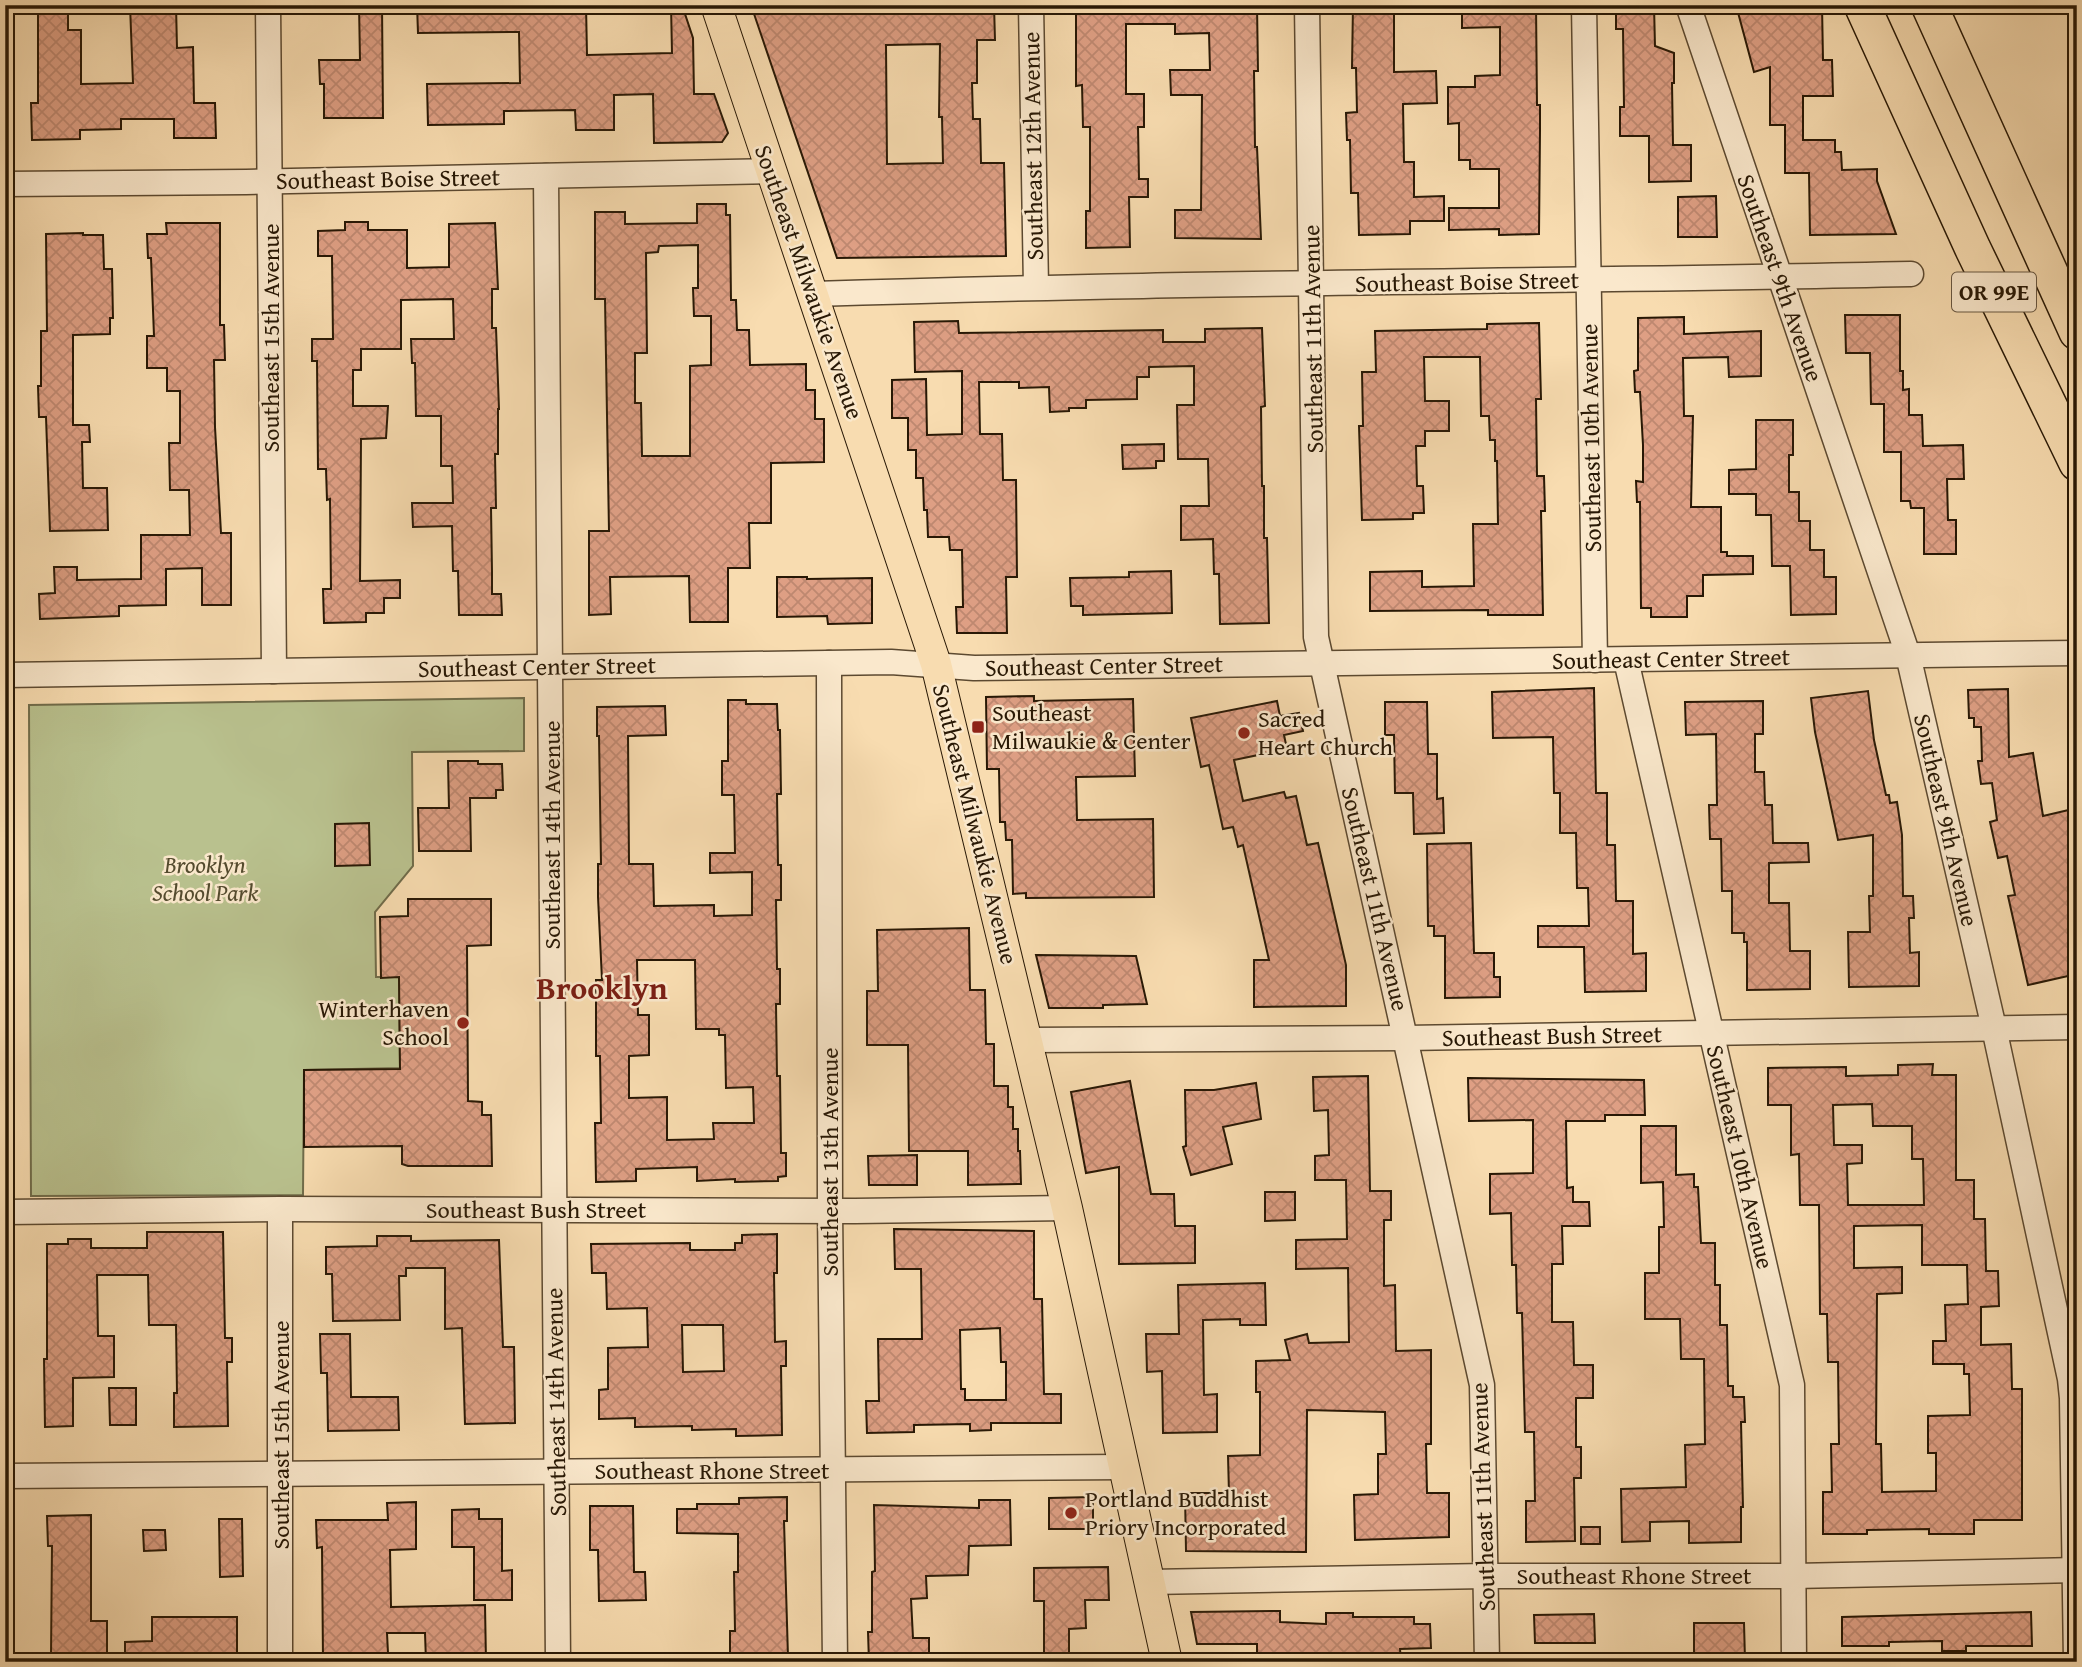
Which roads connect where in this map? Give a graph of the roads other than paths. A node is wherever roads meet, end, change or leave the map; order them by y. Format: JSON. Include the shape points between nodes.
{"nodes":[{"id":1,"x":268,"y":5,"type":"edge"},
{"id":2,"x":716,"y":5,"type":"edge"},
{"id":3,"x":1031,"y":5,"type":"edge"},
{"id":4,"x":1307,"y":5,"type":"edge"},
{"id":5,"x":1584,"y":5,"type":"edge"},
{"id":6,"x":1688,"y":5,"type":"edge"},
{"id":7,"x":1861,"y":5,"type":"edge"},
{"id":8,"x":1929,"y":5,"type":"edge"},
{"id":9,"x":772,"y":171,"type":"junction"},
{"id":10,"x":547,"y":176,"type":"junction"},
{"id":11,"x":270,"y":181,"type":"junction"},
{"id":12,"x":5,"y":184,"type":"edge"},
{"id":13,"x":1911,"y":274,"type":"dead end"},
{"id":14,"x":1779,"y":277,"type":"junction"},
{"id":15,"x":1587,"y":280,"type":"junction"},
{"id":16,"x":1312,"y":285,"type":"junction"},
{"id":17,"x":1036,"y":287,"type":"junction"},
{"id":18,"x":814,"y":294,"type":"junction"},
{"id":19,"x":2077,"y":332,"type":"edge"},
{"id":20,"x":2077,"y":463,"type":"edge"},
{"id":21,"x":2077,"y":653,"type":"edge"},
{"id":22,"x":1908,"y":655,"type":"junction"},
{"id":23,"x":1595,"y":660,"type":"junction"},
{"id":24,"x":1626,"y":660,"type":"junction"},
{"id":25,"x":1321,"y":662,"type":"junction"},
{"id":26,"x":829,"y":663,"type":"junction"},
{"id":27,"x":936,"y":664,"type":"junction"},
{"id":28,"x":551,"y":667,"type":"junction"},
{"id":29,"x":274,"y":671,"type":"junction"},
{"id":30,"x":5,"y":675,"type":"edge"},
{"id":31,"x":2077,"y":1027,"type":"edge"},
{"id":32,"x":1994,"y":1028,"type":"junction"},
{"id":33,"x":1712,"y":1033,"type":"junction"},
{"id":34,"x":1406,"y":1038,"type":"junction"},
{"id":35,"x":1027,"y":1040,"type":"junction"},
{"id":36,"x":1067,"y":1208,"type":"junction"},
{"id":37,"x":280,"y":1209,"type":"junction"},
{"id":38,"x":554,"y":1210,"type":"junction"},
{"id":39,"x":830,"y":1210,"type":"junction"},
{"id":40,"x":5,"y":1212,"type":"edge"},
{"id":41,"x":1124,"y":1467,"type":"junction"},
{"id":42,"x":558,"y":1471,"type":"junction"},
{"id":43,"x":834,"y":1471,"type":"junction"},
{"id":44,"x":282,"y":1473,"type":"junction"},
{"id":45,"x":5,"y":1476,"type":"edge"},
{"id":46,"x":2075,"y":1570,"type":"edge"},
{"id":47,"x":1486,"y":1576,"type":"junction"},
{"id":48,"x":1794,"y":1576,"type":"junction"},
{"id":49,"x":1150,"y":1582,"type":"junction"},
{"id":50,"x":281,"y":1662,"type":"edge"},
{"id":51,"x":558,"y":1662,"type":"edge"},
{"id":52,"x":835,"y":1662,"type":"edge"},
{"id":53,"x":1167,"y":1662,"type":"edge"},
{"id":54,"x":1487,"y":1662,"type":"edge"},
{"id":55,"x":1794,"y":1662,"type":"edge"},
{"id":56,"x":2076,"y":1662,"type":"edge"}],
"edges":[{"from":1,"to":11,"type":"street","name":"Southeast 15th Avenue"},
{"from":2,"to":9,"type":"main road","name":"Southeast Milwaukie Avenue"},
{"from":3,"to":17,"type":"street","name":"Southeast 12th Avenue"},
{"from":4,"to":16,"type":"street","name":"Southeast 11th Avenue"},
{"from":5,"to":15,"type":"street","name":"Southeast 10th Avenue"},
{"from":6,"to":14,"type":"street","name":"Southeast 9th Avenue"},
{"from":7,"to":20,"type":"highway","number":"OR 99E"},
{"from":8,"to":19,"type":"highway","number":"OR 99E"},
{"from":9,"to":10,"type":"street","name":"Southeast Boise Street"},
{"from":9,"to":18,"type":"main road","name":"Southeast Milwaukie Avenue"},
{"from":10,"to":11,"type":"street","name":"Southeast Boise Street"},
{"from":10,"to":28,"type":"street","name":"Southeast 14th Avenue"},
{"from":11,"to":12,"type":"street","name":"Southeast Boise Street"},
{"from":11,"to":29,"type":"street","name":"Southeast 15th Avenue"},
{"from":13,"to":14,"type":"street","name":"Southeast Boise Street"},
{"from":14,"to":15,"type":"street","name":"Southeast Boise Street"},
{"from":14,"to":22,"type":"street","name":"Southeast 9th Avenue"},
{"from":15,"to":16,"type":"street","name":"Southeast Boise Street"},
{"from":15,"to":23,"type":"street","name":"Southeast 10th Avenue"},
{"from":16,"to":17,"type":"street","name":"Southeast Boise Street"},
{"from":16,"to":25,"type":"street","name":"Southeast 11th Avenue","via":[[1316,637]]},
{"from":17,"to":18,"type":"street","name":"Southeast Boise Street"},
{"from":18,"to":27,"type":"main road","name":"Southeast Milwaukie Avenue"},
{"from":21,"to":22,"type":"street","name":"Southeast Center Street"},
{"from":22,"to":24,"type":"street","name":"Southeast Center Street"},
{"from":22,"to":32,"type":"street","name":"Southeast 9th Avenue"},
{"from":23,"to":24,"type":"street","name":"Southeast Center Street"},
{"from":23,"to":25,"type":"street","name":"Southeast Center Street"},
{"from":24,"to":33,"type":"street","name":"Southeast 10th Avenue"},
{"from":25,"to":27,"type":"street","name":"Southeast Center Street","via":[[974,668]]},
{"from":25,"to":34,"type":"street","name":"Southeast 11th Avenue"},
{"from":26,"to":27,"type":"street","name":"Southeast Center Street"},
{"from":26,"to":28,"type":"street","name":"Southeast Center Street"},
{"from":26,"to":39,"type":"street","name":"Southeast 13th Avenue"},
{"from":27,"to":35,"type":"main road","name":"Southeast Milwaukie Avenue"},
{"from":28,"to":29,"type":"street","name":"Southeast Center Street"},
{"from":28,"to":38,"type":"street","name":"Southeast 14th Avenue"},
{"from":29,"to":30,"type":"street","name":"Southeast Center Street"},
{"from":31,"to":32,"type":"street","name":"Southeast Bush Street"},
{"from":32,"to":33,"type":"street","name":"Southeast Bush Street"},
{"from":32,"to":46,"type":"street","name":"Southeast 9th Avenue","via":[[2070,1379]]},
{"from":33,"to":34,"type":"street","name":"Southeast Bush Street"},
{"from":33,"to":48,"type":"street","name":"Southeast 10th Avenue","via":[[1792,1385]]},
{"from":34,"to":35,"type":"street","name":"Southeast Bush Street"},
{"from":34,"to":47,"type":"street","name":"Southeast 11th Avenue","via":[[1482,1385]]},
{"from":35,"to":36,"type":"main road","name":"Southeast Milwaukie Avenue"},
{"from":36,"to":39,"type":"street","name":"Southeast Bush Street"},
{"from":36,"to":41,"type":"main road","name":"Southeast Milwaukie Avenue"},
{"from":37,"to":38,"type":"street","name":"Southeast Bush Street"},
{"from":37,"to":40,"type":"street","name":"Southeast Bush Street"},
{"from":37,"to":44,"type":"street","name":"Southeast 15th Avenue"},
{"from":38,"to":39,"type":"street","name":"Southeast Bush Street"},
{"from":38,"to":42,"type":"street","name":"Southeast 14th Avenue"},
{"from":39,"to":43,"type":"street","name":"Southeast 13th Avenue"},
{"from":41,"to":43,"type":"street","name":"Southeast Rhone Street"},
{"from":41,"to":49,"type":"main road","name":"Southeast Milwaukie Avenue"},
{"from":42,"to":43,"type":"street","name":"Southeast Rhone Street"},
{"from":42,"to":44,"type":"street","name":"Southeast Rhone Street"},
{"from":42,"to":51,"type":"street","name":"Southeast 14th Avenue"},
{"from":43,"to":52,"type":"street","name":"Southeast 13th Avenue"},
{"from":44,"to":45,"type":"street","name":"Southeast Rhone Street"},
{"from":44,"to":50,"type":"street","name":"Southeast 15th Avenue"},
{"from":46,"to":48,"type":"street","name":"Southeast Rhone Street"},
{"from":46,"to":56,"type":"street","name":"Southeast 9th Avenue"},
{"from":47,"to":48,"type":"street","name":"Southeast Rhone Street"},
{"from":47,"to":49,"type":"street","name":"Southeast Rhone Street"},
{"from":47,"to":54,"type":"street","name":"Southeast 11th Avenue"},
{"from":48,"to":55,"type":"street","name":"Southeast 10th Avenue"},
{"from":49,"to":53,"type":"main road","name":"Southeast Milwaukie Avenue"}]}
